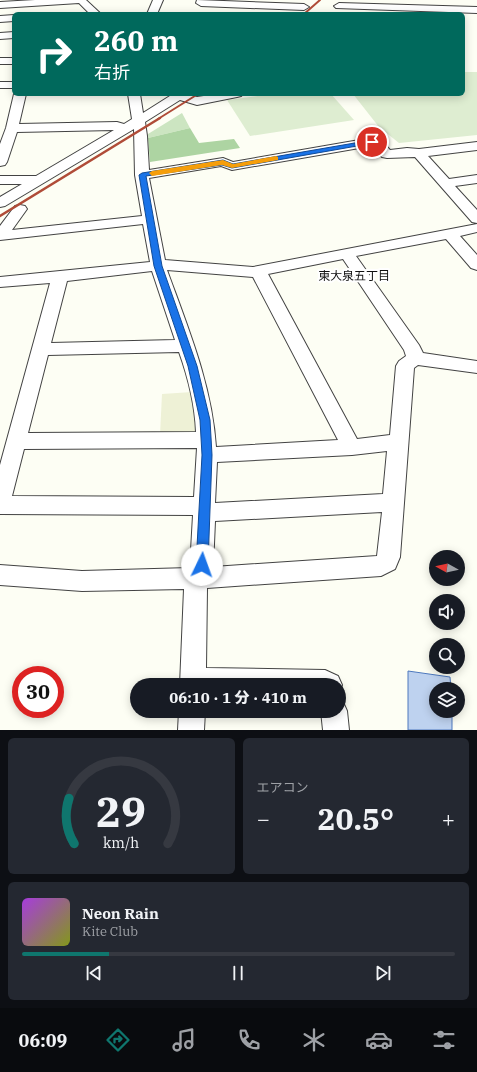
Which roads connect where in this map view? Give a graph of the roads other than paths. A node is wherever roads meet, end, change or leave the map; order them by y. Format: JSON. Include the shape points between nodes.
{"nodes":[{"id":1,"x":158,"y":0,"type":"edge"},
{"id":2,"x":202,"y":0,"type":"edge"},
{"id":3,"x":313,"y":0,"type":"edge"},
{"id":4,"x":473,"y":0,"type":"edge"},
{"id":5,"x":240,"y":2,"type":"edge"},
{"id":6,"x":6,"y":3,"type":"edge"},
{"id":7,"x":85,"y":4,"type":"edge"},
{"id":8,"x":403,"y":4,"type":"edge"},
{"id":9,"x":477,"y":5,"type":"edge"},
{"id":10,"x":304,"y":7,"type":"junction"},
{"id":11,"x":338,"y":7,"type":"edge"},
{"id":12,"x":278,"y":10,"type":"edge"},
{"id":13,"x":477,"y":10,"type":"edge"},
{"id":14,"x":94,"y":12,"type":"edge"},
{"id":15,"x":153,"y":12,"type":"edge"},
{"id":16,"x":298,"y":12,"type":"edge"},
{"id":17,"x":12,"y":18,"type":"edge"},
{"id":18,"x":0,"y":19,"type":"edge"},
{"id":19,"x":12,"y":35,"type":"edge"},
{"id":20,"x":0,"y":36,"type":"edge"},
{"id":21,"x":0,"y":61,"type":"edge"},
{"id":22,"x":12,"y":61,"type":"edge"},
{"id":23,"x":0,"y":85,"type":"edge"},
{"id":24,"x":12,"y":85,"type":"edge"},
{"id":25,"x":20,"y":96,"type":"edge"},
{"id":26,"x":134,"y":96,"type":"edge"},
{"id":27,"x":178,"y":96,"type":"edge"},
{"id":28,"x":183,"y":96,"type":"edge"},
{"id":29,"x":226,"y":96,"type":"edge"},
{"id":30,"x":138,"y":121,"type":"junction"},
{"id":31,"x":12,"y":128,"type":"junction"},
{"id":32,"x":125,"y":128,"type":"junction"},
{"id":33,"x":477,"y":146,"type":"edge"},
{"id":34,"x":419,"y":153,"type":"junction"},
{"id":35,"x":0,"y":162,"type":"edge"},
{"id":36,"x":142,"y":175,"type":"junction"},
{"id":37,"x":477,"y":179,"type":"edge"},
{"id":38,"x":0,"y":180,"type":"edge"},
{"id":39,"x":38,"y":180,"type":"junction"},
{"id":40,"x":446,"y":184,"type":"junction"},
{"id":41,"x":0,"y":203,"type":"edge"},
{"id":42,"x":20,"y":209,"type":"dead end"},
{"id":43,"x":150,"y":219,"type":"junction"},
{"id":44,"x":477,"y":220,"type":"edge"},
{"id":45,"x":477,"y":228,"type":"edge"},
{"id":46,"x":450,"y":234,"type":"junction"},
{"id":47,"x":0,"y":236,"type":"edge"},
{"id":48,"x":348,"y":254,"type":"junction"},
{"id":49,"x":477,"y":265,"type":"edge"},
{"id":50,"x":158,"y":266,"type":"junction"},
{"id":51,"x":258,"y":271,"type":"junction"},
{"id":52,"x":60,"y":277,"type":"junction"},
{"id":53,"x":0,"y":282,"type":"edge"},
{"id":54,"x":186,"y":346,"type":"junction"},
{"id":55,"x":42,"y":349,"type":"junction"},
{"id":56,"x":415,"y":358,"type":"junction"},
{"id":57,"x":477,"y":367,"type":"edge"},
{"id":58,"x":398,"y":442,"type":"junction"},
{"id":59,"x":10,"y":446,"type":"edge"},
{"id":60,"x":207,"y":447,"type":"junction"},
{"id":61,"x":352,"y":447,"type":"junction"},
{"id":62,"x":394,"y":502,"type":"junction"},
{"id":63,"x":0,"y":504,"type":"edge"},
{"id":64,"x":205,"y":509,"type":"junction"},
{"id":65,"x":0,"y":575,"type":"edge"},
{"id":66,"x":198,"y":578,"type":"junction"},
{"id":67,"x":193,"y":678,"type":"edge"},
{"id":68,"x":192,"y":718,"type":"edge"},
{"id":69,"x":335,"y":718,"type":"edge"},
{"id":70,"x":191,"y":730,"type":"edge"},
{"id":71,"x":336,"y":730,"type":"edge"}],
"edges":[{"from":1,"to":15,"type":"street"},
{"from":2,"to":5,"type":"street","via":[[203,4]]},
{"from":3,"to":10,"type":"street"},
{"from":4,"to":9,"type":"street"},
{"from":5,"to":12,"type":"street"},
{"from":6,"to":7,"type":"street"},
{"from":7,"to":14,"type":"street"},
{"from":8,"to":11,"type":"street"},
{"from":8,"to":13,"type":"street"},
{"from":10,"to":12,"type":"street"},
{"from":10,"to":16,"type":"street"},
{"from":17,"to":18,"type":"street"},
{"from":19,"to":20,"type":"street"},
{"from":21,"to":22,"type":"street"},
{"from":23,"to":24,"type":"street"},
{"from":25,"to":31,"type":"street"},
{"from":26,"to":30,"type":"street"},
{"from":27,"to":30,"type":"street"},
{"from":28,"to":29,"type":"street","via":[[197,101]]},
{"from":30,"to":32,"type":"street"},
{"from":30,"to":36,"type":"street"},
{"from":31,"to":32,"type":"street"},
{"from":31,"to":35,"type":"street"},
{"from":32,"to":39,"type":"street"},
{"from":33,"to":34,"type":"street"},
{"from":34,"to":36,"type":"street","via":[[387,154],[372,142],[232,166],[223,162]]},
{"from":34,"to":40,"type":"street"},
{"from":36,"to":43,"type":"street"},
{"from":37,"to":40,"type":"street"},
{"from":38,"to":39,"type":"street"},
{"from":39,"to":41,"type":"street"},
{"from":40,"to":44,"type":"street"},
{"from":42,"to":47,"type":"street"},
{"from":43,"to":47,"type":"street"},
{"from":43,"to":50,"type":"street"},
{"from":45,"to":46,"type":"street"},
{"from":46,"to":48,"type":"street"},
{"from":46,"to":49,"type":"street"},
{"from":48,"to":51,"type":"street"},
{"from":48,"to":56,"type":"street","via":[[413,350]]},
{"from":50,"to":51,"type":"street"},
{"from":50,"to":52,"type":"street"},
{"from":50,"to":54,"type":"street"},
{"from":51,"to":61,"type":"street"},
{"from":52,"to":53,"type":"street"},
{"from":52,"to":55,"type":"street"},
{"from":54,"to":55,"type":"street"},
{"from":54,"to":60,"type":"street","via":[[205,420]]},
{"from":55,"to":59,"type":"street"},
{"from":56,"to":57,"type":"street"},
{"from":56,"to":58,"type":"street","via":[[404,369]]},
{"from":58,"to":61,"type":"street"},
{"from":58,"to":62,"type":"street"},
{"from":59,"to":60,"type":"street"},
{"from":59,"to":63,"type":"street"},
{"from":60,"to":61,"type":"street"},
{"from":60,"to":64,"type":"street"},
{"from":62,"to":64,"type":"street"},
{"from":62,"to":66,"type":"street","via":[[389,557],[381,566]]},
{"from":63,"to":64,"type":"street"},
{"from":64,"to":66,"type":"street"},
{"from":65,"to":66,"type":"street","via":[[82,581]]},
{"from":66,"to":67,"type":"street"},
{"from":68,"to":70,"type":"street"},
{"from":69,"to":71,"type":"street"}]}
